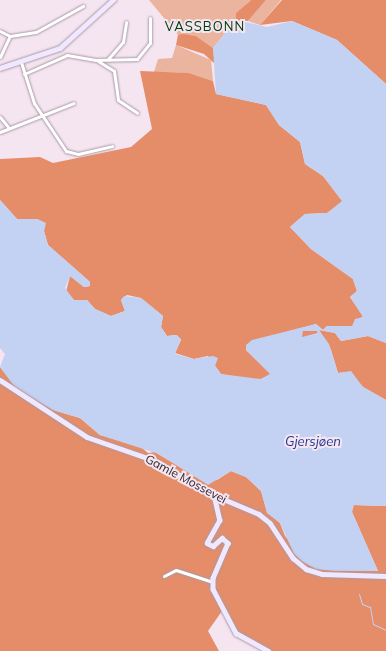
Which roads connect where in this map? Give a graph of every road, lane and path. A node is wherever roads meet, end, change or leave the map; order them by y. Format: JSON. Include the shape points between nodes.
{"nodes":[{"id":1,"x":113,"y":0,"type":"edge"},
{"id":2,"x":83,"y":6,"type":"dead end"},
{"id":3,"x":150,"y":18,"type":"dead end"},
{"id":4,"x":126,"y":22,"type":"dead end"},
{"id":5,"x":0,"y":31,"type":"edge"},
{"id":6,"x":10,"y":36,"type":"junction"},
{"id":7,"x":0,"y":57,"type":"edge"},
{"id":8,"x":108,"y":59,"type":"junction"},
{"id":9,"x":96,"y":60,"type":"junction"},
{"id":10,"x":21,"y":62,"type":"junction"},
{"id":11,"x":0,"y":66,"type":"edge"},
{"id":12,"x":24,"y":74,"type":"junction"},
{"id":13,"x":74,"y":103,"type":"dead end"},
{"id":14,"x":137,"y":113,"type":"dead end"},
{"id":15,"x":41,"y":116,"type":"junction"},
{"id":16,"x":0,"y":117,"type":"edge"},
{"id":17,"x":9,"y":128,"type":"junction"},
{"id":18,"x":0,"y":132,"type":"edge"},
{"id":19,"x":112,"y":146,"type":"dead end"},
{"id":20,"x":107,"y":148,"type":"junction"},
{"id":21,"x":110,"y":154,"type":"dead end"},
{"id":22,"x":0,"y":380,"type":"edge"},
{"id":23,"x":214,"y":495,"type":"junction"},
{"id":24,"x":164,"y":576,"type":"dead end"},
{"id":25,"x":386,"y":576,"type":"edge"},
{"id":26,"x":212,"y":582,"type":"junction"},
{"id":27,"x":268,"y":651,"type":"edge"}],
"edges":[{"from":1,"to":10,"type":"main road","via":[[64,44]]},
{"from":2,"to":6,"type":"street","via":[[36,32]]},
{"from":3,"to":8,"type":"street","via":[[152,37],[142,55],[133,61]]},
{"from":4,"to":8,"type":"street","via":[[123,42]]},
{"from":5,"to":6,"type":"street"},
{"from":6,"to":7,"type":"street"},
{"from":8,"to":9,"type":"street"},
{"from":9,"to":12,"type":"street","via":[[67,56]]},
{"from":9,"to":14,"type":"street","via":[[113,69],[118,100]]},
{"from":10,"to":11,"type":"main road"},
{"from":10,"to":12,"type":"street"},
{"from":12,"to":15,"type":"street"},
{"from":13,"to":15,"type":"street"},
{"from":15,"to":17,"type":"street"},
{"from":15,"to":20,"type":"street","via":[[69,153]]},
{"from":16,"to":17,"type":"street"},
{"from":17,"to":18,"type":"street"},
{"from":19,"to":20,"type":"street"},
{"from":20,"to":21,"type":"street"},
{"from":22,"to":23,"type":"main road","name":"Gamle Mossevei","via":[[83,435],[153,460]]},
{"from":23,"to":25,"type":"main road","name":"Gamle Mossevei","via":[[264,517],[293,558],[306,569],[322,574]]},
{"from":23,"to":26,"type":"main road","via":[[220,520],[207,543],[213,546],[222,538],[228,543]]},
{"from":24,"to":26,"type":"street","via":[[176,570]]},
{"from":26,"to":27,"type":"main road","via":[[221,607],[234,631]]}]}
